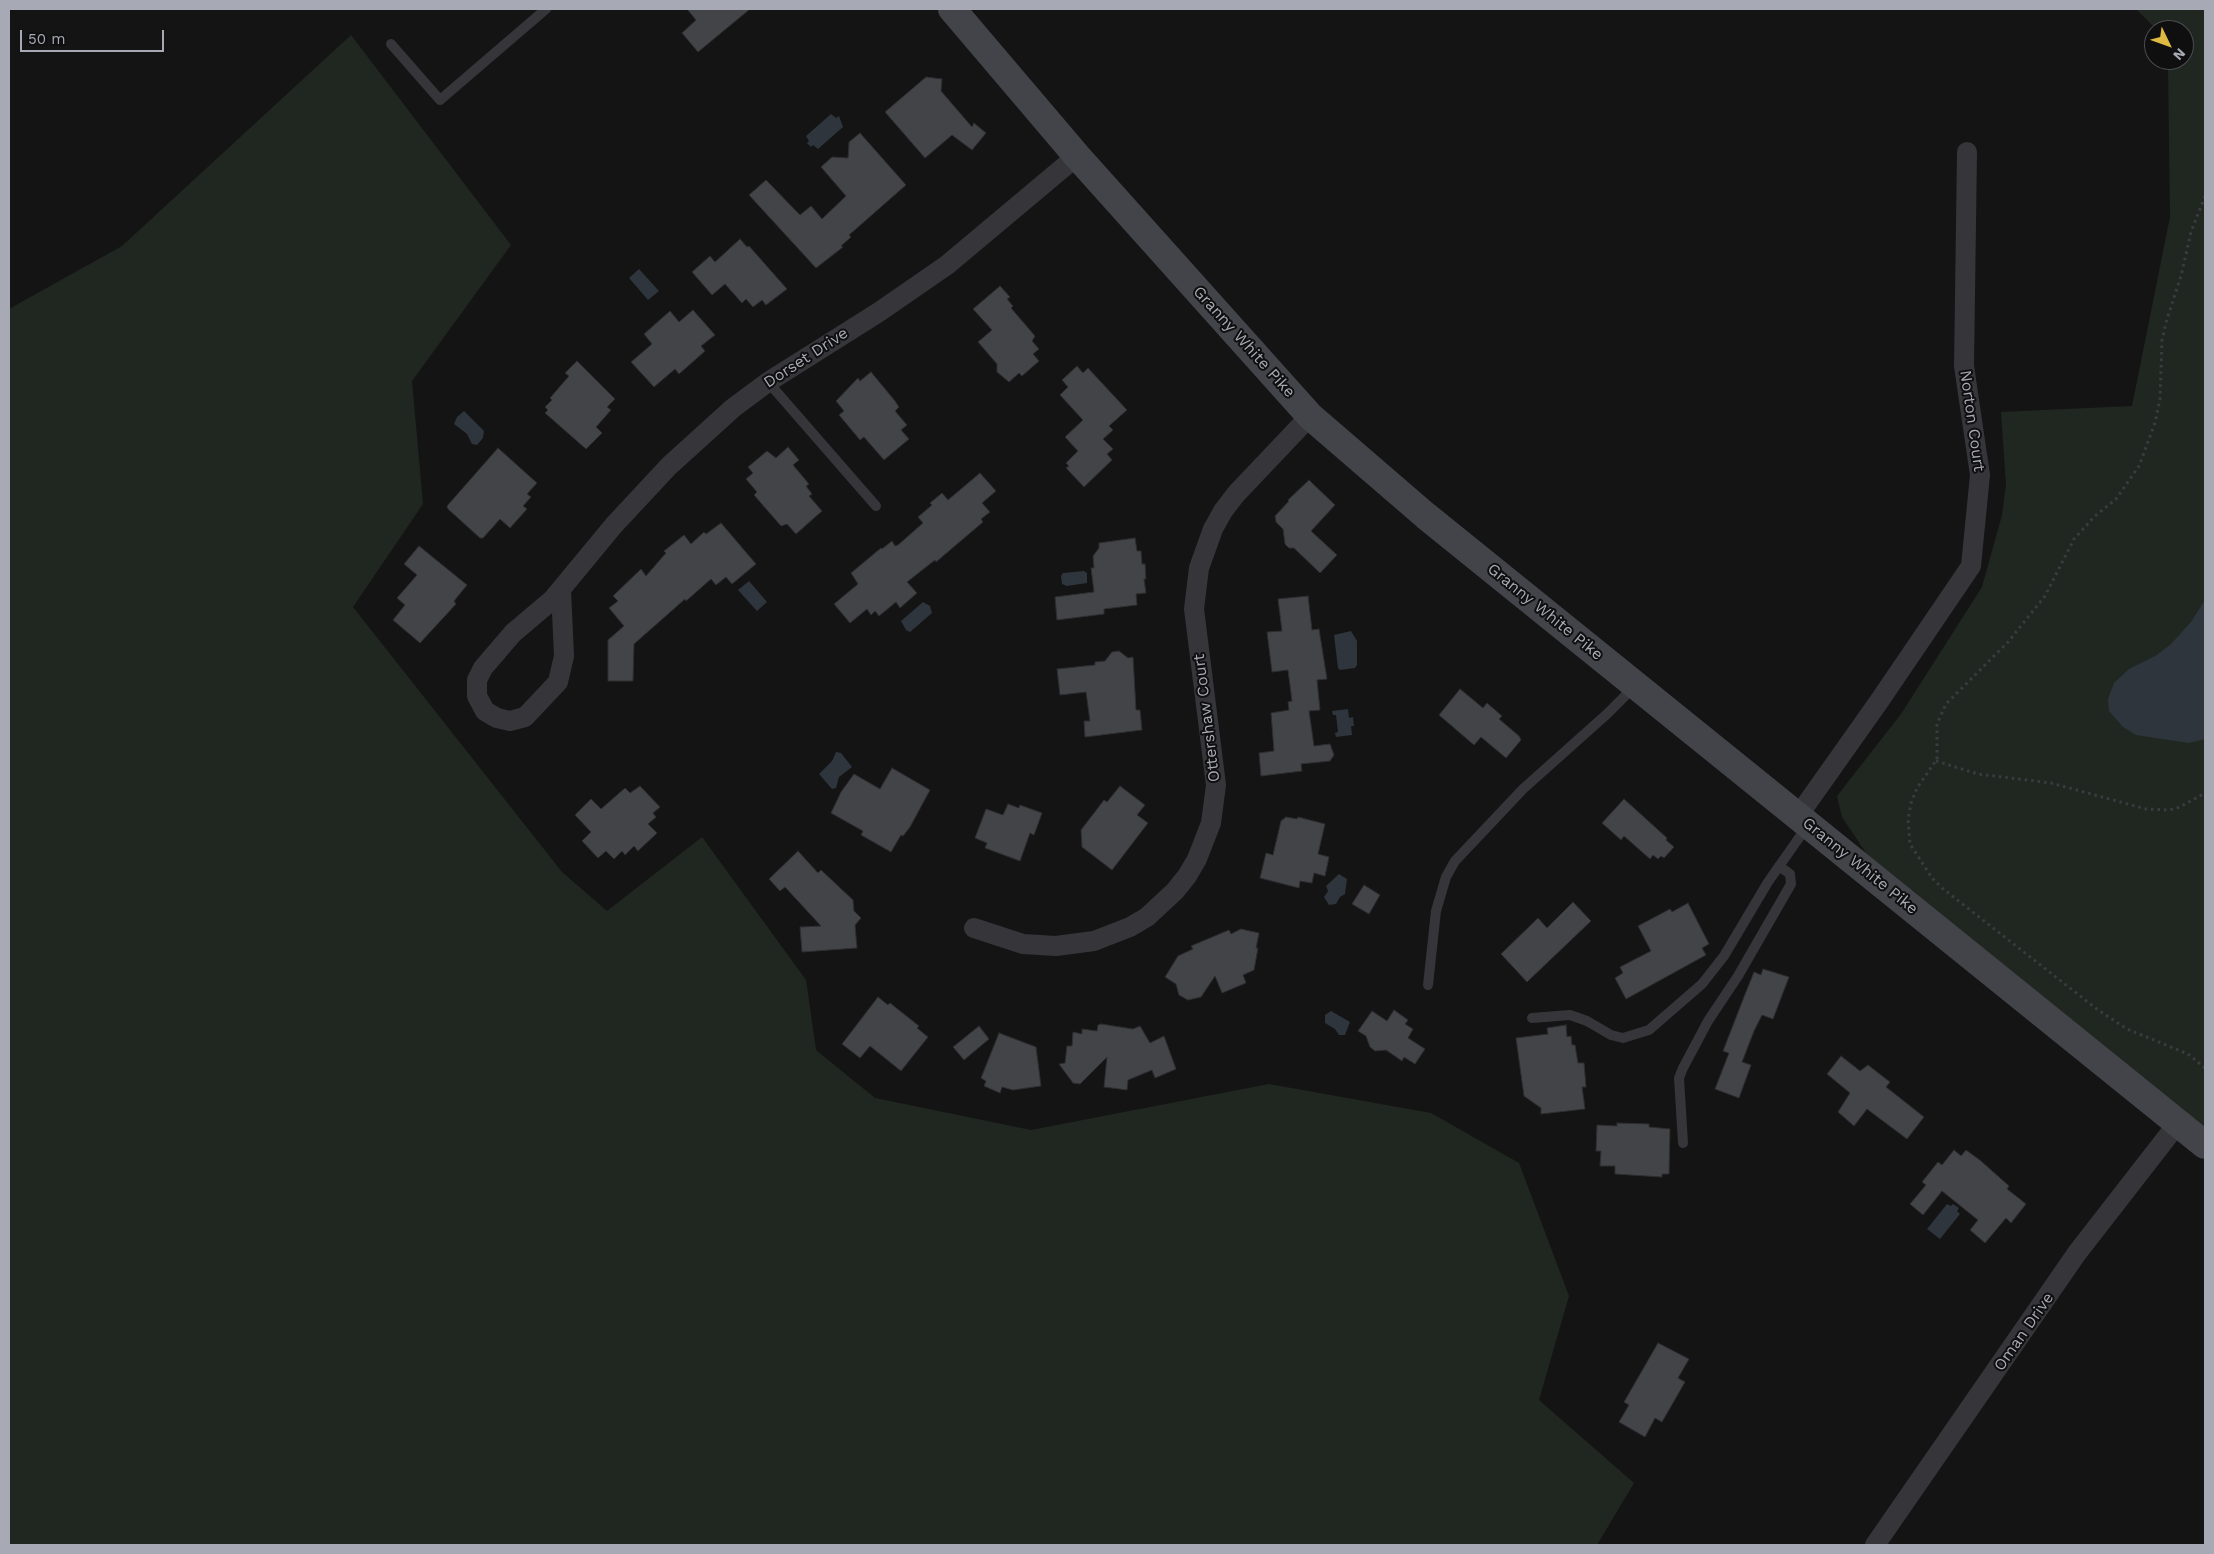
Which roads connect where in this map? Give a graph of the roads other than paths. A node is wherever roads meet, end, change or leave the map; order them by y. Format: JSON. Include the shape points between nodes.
{"nodes":[{"id":1,"x":546,"y":9,"type":"edge"},
{"id":2,"x":952,"y":9,"type":"edge"},
{"id":3,"x":391,"y":44,"type":"dead end"},
{"id":4,"x":1967,"y":152,"type":"dead end"},
{"id":5,"x":1077,"y":156,"type":"junction"},
{"id":6,"x":768,"y":382,"type":"junction"},
{"id":7,"x":1310,"y":416,"type":"junction"},
{"id":8,"x":876,"y":506,"type":"dead end"},
{"id":9,"x":561,"y":590,"type":"junction"},
{"id":10,"x":1635,"y":685,"type":"junction"},
{"id":11,"x":1803,"y":820,"type":"junction"},
{"id":12,"x":1779,"y":866,"type":"junction"},
{"id":13,"x":974,"y":928,"type":"dead end"},
{"id":14,"x":1428,"y":985,"type":"dead end"},
{"id":15,"x":1532,"y":1018,"type":"dead end"},
{"id":16,"x":2178,"y":1123,"type":"junction"},
{"id":17,"x":1683,"y":1143,"type":"dead end"},
{"id":18,"x":2205,"y":1145,"type":"edge"},
{"id":19,"x":1875,"y":1545,"type":"edge"}],
"edges":[{"from":1,"to":3,"type":"lane","via":[[440,100]]},
{"from":2,"to":5,"type":"main road","name":"Granny White Pike"},
{"from":4,"to":11,"type":"street","name":"Norton Court","via":[[1964,366],[1980,475],[1970,566]]},
{"from":5,"to":6,"type":"street","name":"Dorset Drive","via":[[946,265]]},
{"from":5,"to":7,"type":"main road","name":"Granny White Pike"},
{"from":6,"to":8,"type":"lane"},
{"from":6,"to":9,"type":"street","name":"Dorset Drive","via":[[669,466],[614,524]]},
{"from":7,"to":10,"type":"main road","name":"Granny White Pike","via":[[1426,516]]},
{"from":7,"to":13,"type":"street","name":"Ottershaw Court","via":[[1223,511],[1199,568],[1195,616],[1216,785],[1211,823],[1187,876],[1147,917],[1094,941],[1056,946],[1023,944]]},
{"from":9,"to":9,"type":"street","name":"Dorset Drive","via":[[513,633],[479,675],[477,696],[492,716],[506,721],[521,719],[534,710],[558,682],[564,656]]},
{"from":10,"to":11,"type":"main road","name":"Granny White Pike"},
{"from":10,"to":14,"type":"lane","via":[[1608,714],[1523,789],[1455,861],[1446,877],[1436,911]]},
{"from":11,"to":12,"type":"lane"},
{"from":11,"to":16,"type":"main road","name":"Granny White Pike"},
{"from":12,"to":15,"type":"lane","via":[[1715,968],[1649,1030],[1623,1038],[1570,1015]]},
{"from":12,"to":17,"type":"lane","via":[[1790,874],[1791,884],[1708,1021],[1679,1078]]},
{"from":16,"to":18,"type":"main road","name":"Granny White Pike"},
{"from":16,"to":19,"type":"street","name":"Oman Drive","via":[[2077,1254]]}]}
